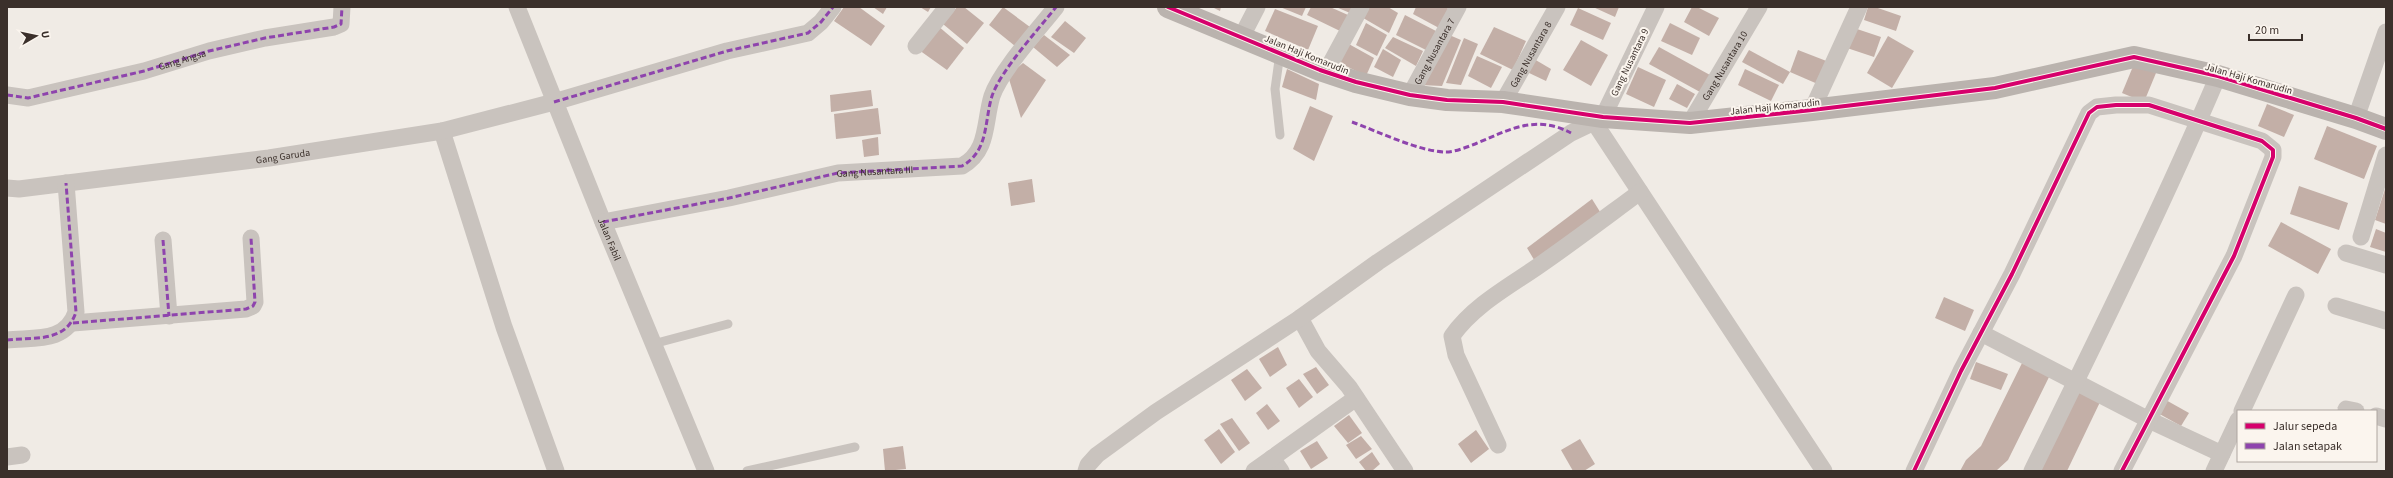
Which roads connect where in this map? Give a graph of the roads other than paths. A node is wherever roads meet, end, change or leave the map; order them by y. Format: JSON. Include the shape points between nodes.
{"nodes":[{"id":1,"x":342,"y":7,"type":"edge"},
{"id":2,"x":517,"y":7,"type":"edge"},
{"id":3,"x":833,"y":7,"type":"edge"},
{"id":4,"x":947,"y":7,"type":"edge"},
{"id":5,"x":1056,"y":7,"type":"edge"},
{"id":6,"x":1168,"y":7,"type":"edge"},
{"id":7,"x":1257,"y":7,"type":"edge"},
{"id":8,"x":1362,"y":7,"type":"edge"},
{"id":9,"x":1458,"y":7,"type":"edge"},
{"id":10,"x":1557,"y":7,"type":"edge"},
{"id":11,"x":1656,"y":7,"type":"edge"},
{"id":12,"x":1759,"y":7,"type":"edge"},
{"id":13,"x":1859,"y":7,"type":"edge"},
{"id":14,"x":2386,"y":32,"type":"edge"},
{"id":15,"x":1242,"y":36,"type":"junction"},
{"id":16,"x":916,"y":46,"type":"dead end"},
{"id":17,"x":1280,"y":52,"type":"junction"},
{"id":18,"x":1326,"y":72,"type":"junction"},
{"id":19,"x":2218,"y":76,"type":"junction"},
{"id":20,"x":1410,"y":94,"type":"junction"},
{"id":21,"x":7,"y":96,"type":"edge"},
{"id":22,"x":554,"y":102,"type":"junction"},
{"id":23,"x":1503,"y":102,"type":"junction"},
{"id":24,"x":1812,"y":110,"type":"junction"},
{"id":25,"x":2356,"y":118,"type":"junction"},
{"id":26,"x":1598,"y":120,"type":"junction"},
{"id":27,"x":2200,"y":121,"type":"junction"},
{"id":28,"x":1690,"y":123,"type":"junction"},
{"id":29,"x":2386,"y":129,"type":"edge"},
{"id":30,"x":442,"y":131,"type":"junction"},
{"id":31,"x":1280,"y":135,"type":"dead end"},
{"id":32,"x":2386,"y":155,"type":"edge"},
{"id":33,"x":66,"y":184,"type":"junction"},
{"id":34,"x":7,"y":188,"type":"edge"},
{"id":35,"x":1640,"y":192,"type":"junction"},
{"id":36,"x":603,"y":222,"type":"junction"},
{"id":37,"x":2361,"y":237,"type":"dead end"},
{"id":38,"x":251,"y":238,"type":"dead end"},
{"id":39,"x":163,"y":240,"type":"dead end"},
{"id":40,"x":2346,"y":253,"type":"dead end"},
{"id":41,"x":2386,"y":265,"type":"edge"},
{"id":42,"x":2296,"y":295,"type":"dead end"},
{"id":43,"x":2336,"y":306,"type":"dead end"},
{"id":44,"x":168,"y":316,"type":"junction"},
{"id":45,"x":1300,"y":318,"type":"junction"},
{"id":46,"x":2386,"y":321,"type":"edge"},
{"id":47,"x":72,"y":323,"type":"junction"},
{"id":48,"x":728,"y":324,"type":"dead end"},
{"id":49,"x":1981,"y":333,"type":"junction"},
{"id":50,"x":7,"y":340,"type":"edge"},
{"id":51,"x":653,"y":344,"type":"junction"},
{"id":52,"x":2076,"y":382,"type":"junction"},
{"id":53,"x":1356,"y":398,"type":"junction"},
{"id":54,"x":2242,"y":410,"type":"edge"},
{"id":55,"x":2149,"y":420,"type":"junction"},
{"id":56,"x":2237,"y":422,"type":"edge"},
{"id":57,"x":1498,"y":445,"type":"dead end"},
{"id":58,"x":855,"y":448,"type":"dead end"},
{"id":59,"x":2222,"y":454,"type":"junction"},
{"id":60,"x":1276,"y":465,"type":"edge"},
{"id":61,"x":556,"y":471,"type":"edge"},
{"id":62,"x":706,"y":471,"type":"edge"},
{"id":63,"x":747,"y":471,"type":"edge"},
{"id":64,"x":1086,"y":471,"type":"edge"},
{"id":65,"x":1254,"y":471,"type":"edge"},
{"id":66,"x":1405,"y":471,"type":"edge"},
{"id":67,"x":1824,"y":471,"type":"edge"},
{"id":68,"x":1914,"y":471,"type":"edge"},
{"id":69,"x":2032,"y":471,"type":"edge"},
{"id":70,"x":2122,"y":471,"type":"edge"},
{"id":71,"x":2214,"y":471,"type":"edge"}],
"edges":[{"from":1,"to":21,"type":"street","name":"Gang Angsa","via":[[341,24],[334,27],[216,49],[144,71],[28,98]]},
{"from":2,"to":22,"type":"street","name":"Jalan Fabil"},
{"from":3,"to":22,"type":"street","name":"Gang Garuda","via":[[808,33],[727,51]]},
{"from":4,"to":16,"type":"street"},
{"from":5,"to":36,"type":"street","name":"Gang Nusantara III","via":[[1002,76],[992,96],[984,139],[972,161],[962,166],[838,173],[729,198]]},
{"from":6,"to":15,"type":"street","name":"Jalan Haji Komarudin"},
{"from":7,"to":15,"type":"street"},
{"from":8,"to":18,"type":"street"},
{"from":9,"to":20,"type":"street","name":"Gang Nusantara 7"},
{"from":10,"to":23,"type":"street","name":"Gang Nusantara 8"},
{"from":11,"to":26,"type":"street","name":"Gang Nusantara 9"},
{"from":12,"to":28,"type":"street","name":"Gang Nusantara 10"},
{"from":13,"to":24,"type":"street"},
{"from":14,"to":25,"type":"street"},
{"from":15,"to":17,"type":"street","name":"Jalan Haji Komarudin"},
{"from":17,"to":18,"type":"street","name":"Jalan Haji Komarudin"},
{"from":17,"to":31,"type":"lane","via":[[1275,89]]},
{"from":18,"to":20,"type":"street","name":"Jalan Haji Komarudin","via":[[1356,82]]},
{"from":19,"to":24,"type":"street","name":"Jalan Haji Komarudin","via":[[2134,57],[1995,88]]},
{"from":19,"to":25,"type":"street","name":"Jalan Haji Komarudin"},
{"from":19,"to":27,"type":"street"},
{"from":20,"to":23,"type":"street","name":"Jalan Haji Komarudin","via":[[1447,100]]},
{"from":22,"to":30,"type":"street","name":"Gang Garuda"},
{"from":22,"to":36,"type":"street","name":"Jalan Fabil"},
{"from":23,"to":26,"type":"street","name":"Jalan Haji Komarudin"},
{"from":24,"to":28,"type":"street","name":"Jalan Haji Komarudin"},
{"from":25,"to":29,"type":"street","name":"Jalan Haji Komarudin"},
{"from":26,"to":28,"type":"street","name":"Jalan Haji Komarudin"},
{"from":26,"to":35,"type":"street"},
{"from":26,"to":45,"type":"street","via":[[1571,133],[1440,220]]},
{"from":27,"to":49,"type":"street","via":[[2149,105],[2096,107],[2089,113]]},
{"from":27,"to":52,"type":"street"},
{"from":27,"to":55,"type":"street","via":[[2262,141],[2273,150],[2273,157],[2234,256]]},
{"from":30,"to":33,"type":"street","name":"Gang Garuda","via":[[269,158]]},
{"from":30,"to":61,"type":"street","via":[[504,327]]},
{"from":32,"to":37,"type":"street"},
{"from":33,"to":34,"type":"street","name":"Gang Garuda"},
{"from":33,"to":47,"type":"street","via":[[76,312]]},
{"from":35,"to":57,"type":"street","via":[[1536,268],[1501,290],[1452,336],[1456,355]]},
{"from":35,"to":67,"type":"street"},
{"from":36,"to":51,"type":"street","name":"Jalan Fabil"},
{"from":38,"to":44,"type":"street","via":[[255,302],[253,306],[246,310]]},
{"from":39,"to":44,"type":"street"},
{"from":40,"to":41,"type":"street"},
{"from":42,"to":54,"type":"street"},
{"from":43,"to":46,"type":"street"},
{"from":44,"to":47,"type":"street"},
{"from":45,"to":53,"type":"street","via":[[1318,351]]},
{"from":45,"to":64,"type":"street","via":[[1156,412],[1097,455]]},
{"from":47,"to":50,"type":"street","via":[[59,334]]},
{"from":48,"to":51,"type":"lane"},
{"from":49,"to":52,"type":"street"},
{"from":49,"to":68,"type":"street"},
{"from":51,"to":62,"type":"street","name":"Jalan Fabil"},
{"from":52,"to":55,"type":"street"},
{"from":52,"to":69,"type":"street"},
{"from":53,"to":60,"type":"street"},
{"from":53,"to":66,"type":"street"},
{"from":55,"to":59,"type":"street"},
{"from":55,"to":70,"type":"street"},
{"from":56,"to":59,"type":"street"},
{"from":58,"to":63,"type":"lane"},
{"from":59,"to":71,"type":"street"},
{"from":60,"to":65,"type":"street"}]}
